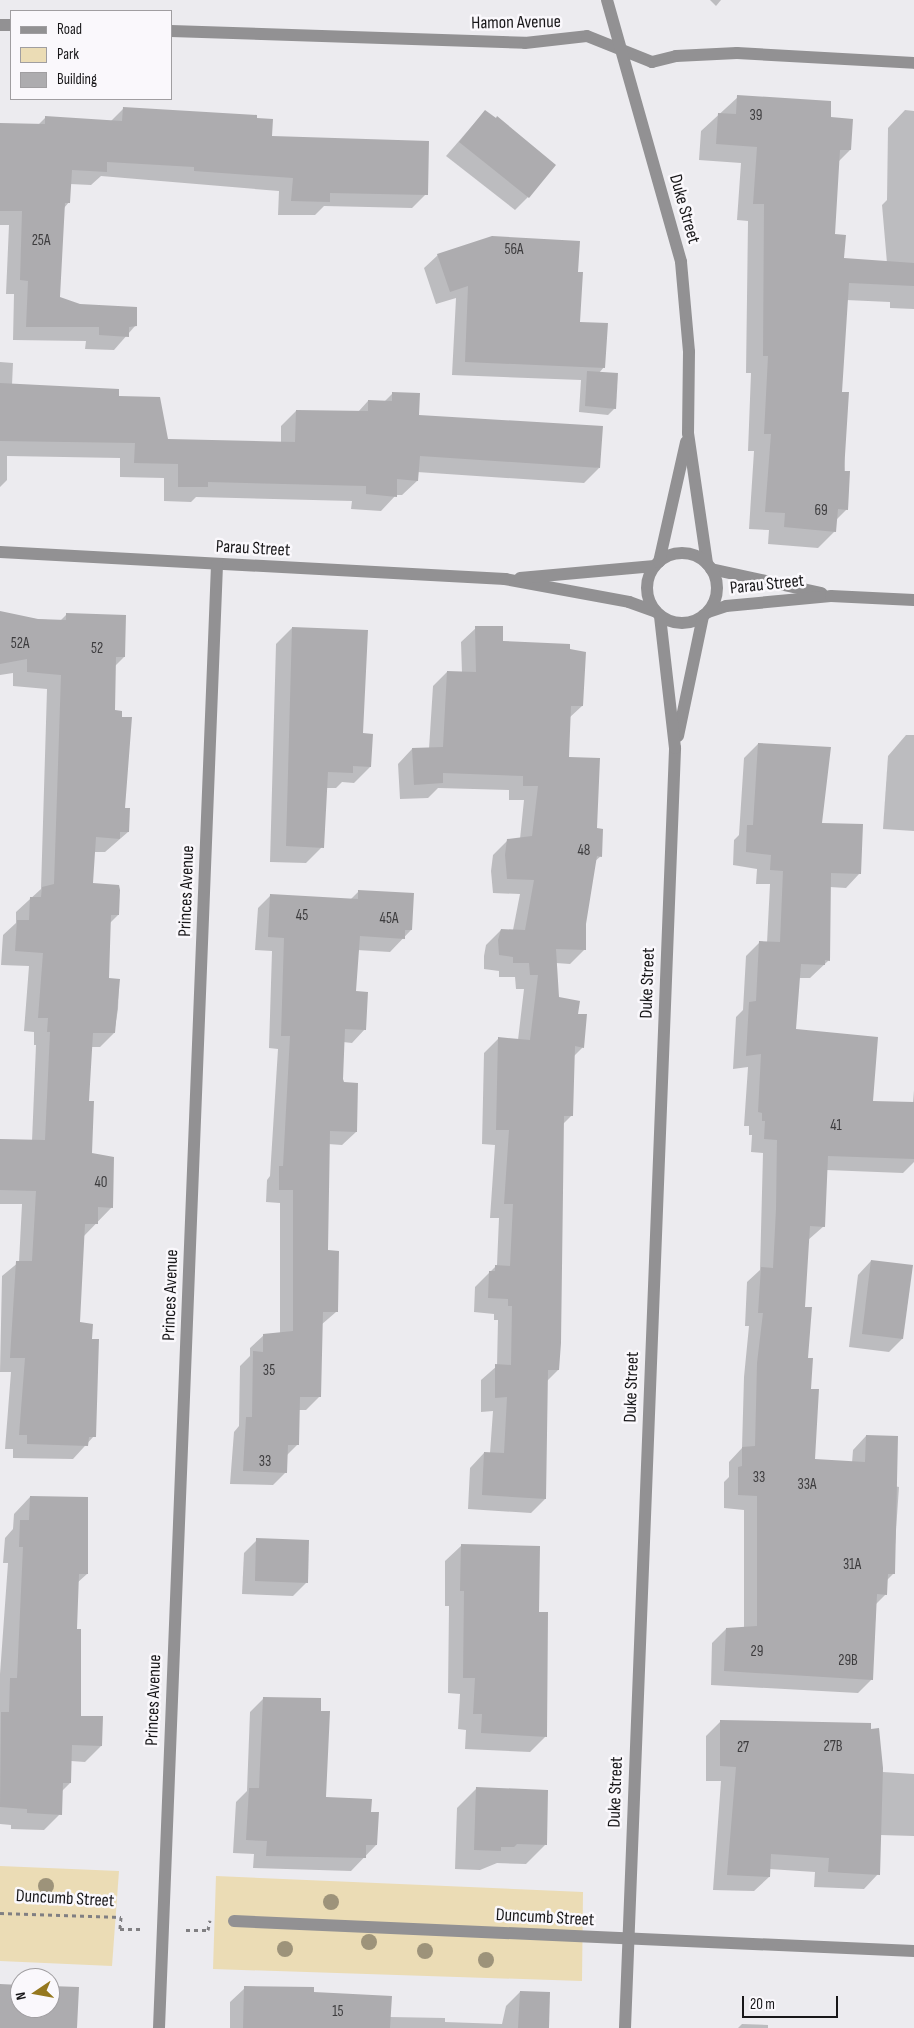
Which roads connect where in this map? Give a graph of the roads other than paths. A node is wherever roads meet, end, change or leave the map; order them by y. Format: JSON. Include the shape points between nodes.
{"nodes":[{"id":1,"x":607,"y":0,"type":"edge"},
{"id":2,"x":172,"y":31,"type":"edge"},
{"id":3,"x":621,"y":48,"type":"junction"},
{"id":4,"x":914,"y":63,"type":"edge"},
{"id":5,"x":688,"y":433,"type":"junction"},
{"id":6,"x":0,"y":552,"type":"edge"},
{"id":7,"x":217,"y":564,"type":"junction"},
{"id":8,"x":657,"y":564,"type":"junction"},
{"id":9,"x":709,"y":566,"type":"junction"},
{"id":10,"x":505,"y":579,"type":"junction"},
{"id":11,"x":831,"y":596,"type":"junction"},
{"id":12,"x":914,"y":600,"type":"edge"},
{"id":13,"x":658,"y":614,"type":"junction"},
{"id":14,"x":706,"y":614,"type":"junction"},
{"id":15,"x":675,"y":748,"type":"junction"},
{"id":16,"x":234,"y":1920,"type":"road end"},
{"id":17,"x":628,"y":1940,"type":"junction"},
{"id":18,"x":914,"y":1951,"type":"edge"},
{"id":19,"x":159,"y":2028,"type":"edge"},
{"id":20,"x":624,"y":2028,"type":"edge"}],
"edges":[{"from":1,"to":3,"type":"street","name":"Duke Street"},
{"from":2,"to":3,"type":"street","name":"Hamon Avenue","via":[[525,44],[587,36]]},
{"from":3,"to":4,"type":"street","name":"Hamon Avenue","via":[[652,62],[676,56],[737,53]]},
{"from":3,"to":5,"type":"street","name":"Duke Street","via":[[681,262],[689,352]]},
{"from":5,"to":8,"type":"street","name":"Duke Street"},
{"from":5,"to":9,"type":"street","name":"Duke Street"},
{"from":6,"to":7,"type":"street","name":"Parau Street"},
{"from":7,"to":10,"type":"street","name":"Parau Street"},
{"from":7,"to":19,"type":"street","name":"Princes Avenue"},
{"from":8,"to":9,"type":"street","via":[[670,555],[683,553]]},
{"from":8,"to":10,"type":"street","name":"Parau Street"},
{"from":8,"to":13,"type":"street","via":[[647,590]]},
{"from":9,"to":11,"type":"street","name":"Parau Street"},
{"from":9,"to":14,"type":"street","via":[[717,591]]},
{"from":10,"to":13,"type":"street","name":"Parau Street","via":[[629,602]]},
{"from":11,"to":12,"type":"street","name":"Parau Street"},
{"from":11,"to":14,"type":"street","name":"Parau Street","via":[[726,606]]},
{"from":13,"to":14,"type":"street","via":[[682,623]]},
{"from":13,"to":15,"type":"street","name":"Duke Street"},
{"from":14,"to":15,"type":"street","name":"Duke Street"},
{"from":15,"to":17,"type":"street","name":"Duke Street"},
{"from":16,"to":17,"type":"street","name":"Duncumb Street"},
{"from":17,"to":18,"type":"street","name":"Duncumb Street"},
{"from":17,"to":20,"type":"street","name":"Duke Street"}]}
